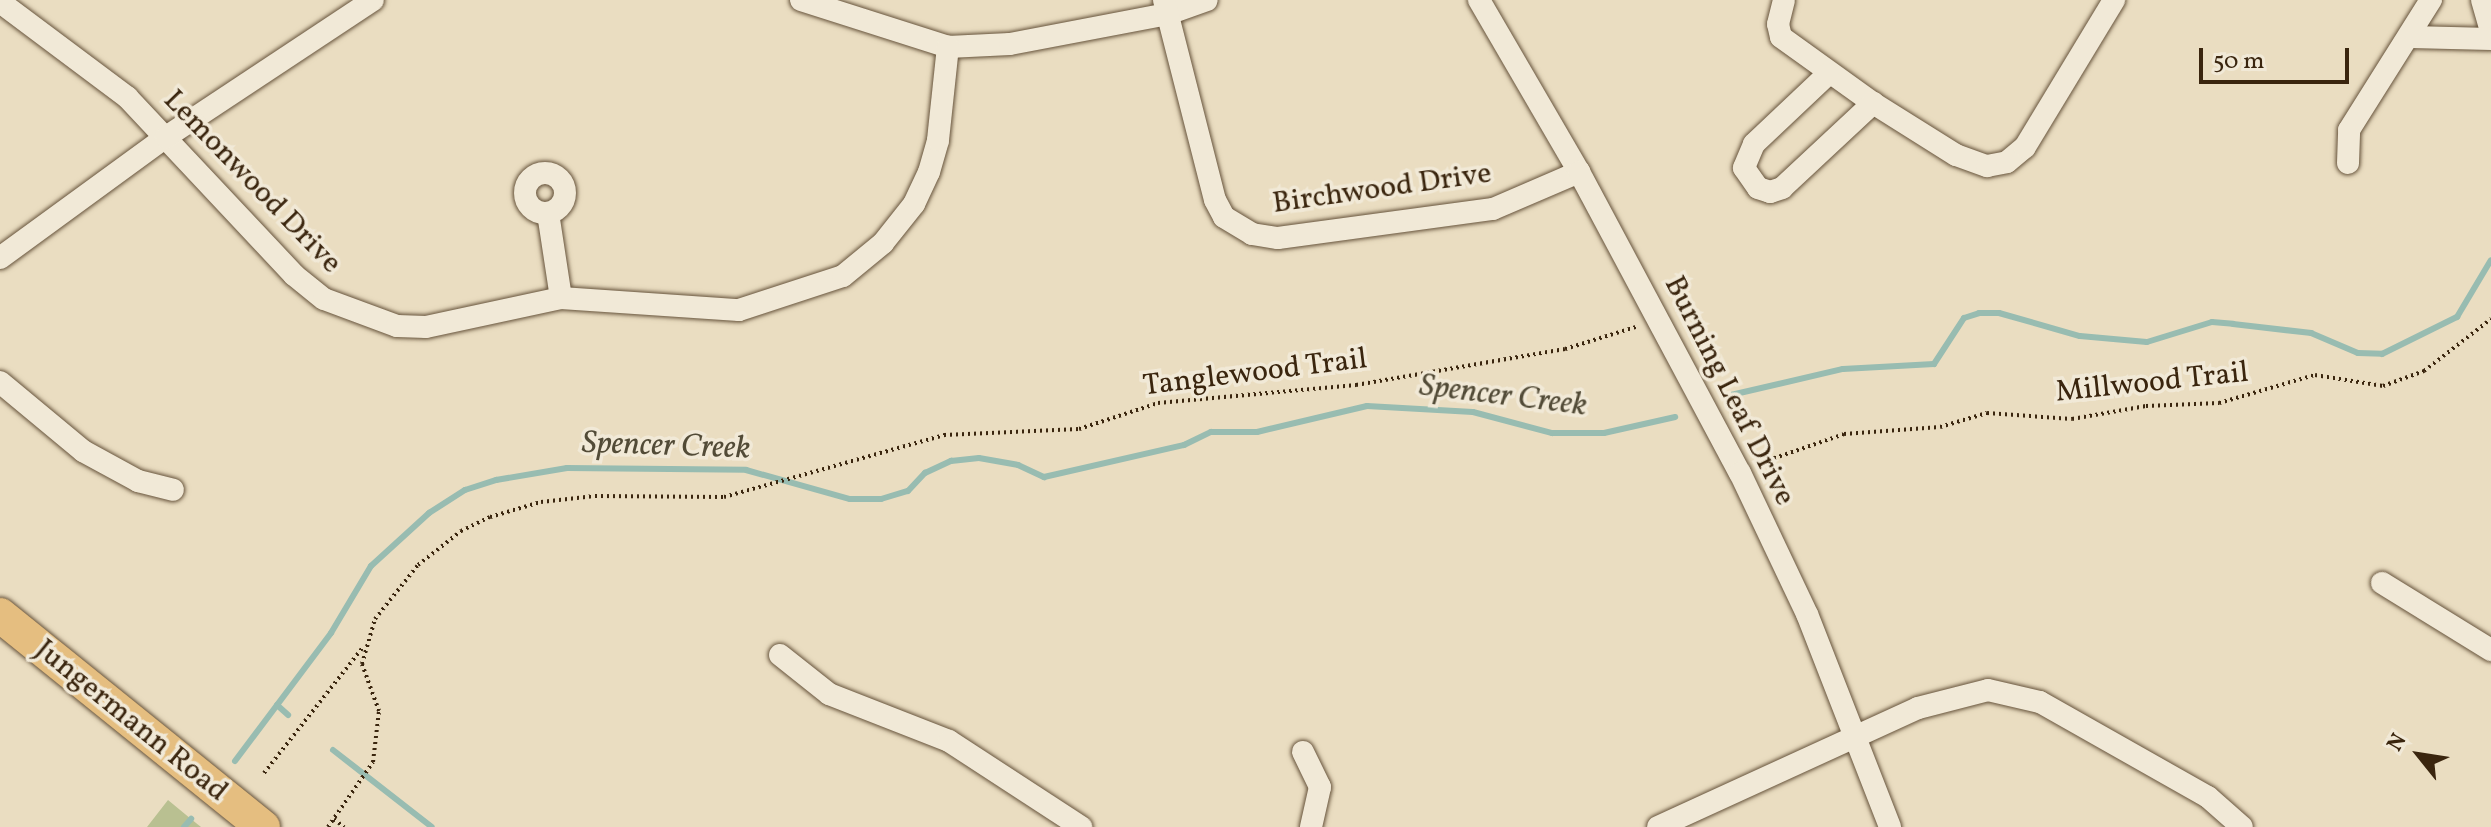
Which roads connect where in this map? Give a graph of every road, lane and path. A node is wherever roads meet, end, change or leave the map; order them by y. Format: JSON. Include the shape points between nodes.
{"nodes":[{"id":1,"x":373,"y":0,"type":"edge"},
{"id":2,"x":801,"y":0,"type":"edge"},
{"id":3,"x":1207,"y":0,"type":"edge"},
{"id":4,"x":1479,"y":0,"type":"edge"},
{"id":5,"x":1784,"y":0,"type":"edge"},
{"id":6,"x":2114,"y":0,"type":"edge"},
{"id":7,"x":2431,"y":0,"type":"edge"},
{"id":8,"x":2482,"y":0,"type":"edge"},
{"id":9,"x":0,"y":2,"type":"edge"},
{"id":10,"x":1166,"y":7,"type":"edge"},
{"id":11,"x":2491,"y":31,"type":"edge"},
{"id":12,"x":2411,"y":37,"type":"junction"},
{"id":13,"x":2491,"y":39,"type":"edge"},
{"id":14,"x":948,"y":47,"type":"junction"},
{"id":15,"x":1828,"y":74,"type":"junction"},
{"id":16,"x":1873,"y":103,"type":"junction"},
{"id":17,"x":166,"y":137,"type":"junction"},
{"id":18,"x":2348,"y":163,"type":"dead end"},
{"id":19,"x":1579,"y":172,"type":"junction"},
{"id":20,"x":548,"y":213,"type":"dead end"},
{"id":21,"x":0,"y":258,"type":"edge"},
{"id":22,"x":561,"y":298,"type":"junction"},
{"id":23,"x":2491,"y":319,"type":"edge"},
{"id":24,"x":1641,"y":325,"type":"dead end"},
{"id":25,"x":0,"y":382,"type":"edge"},
{"id":26,"x":1753,"y":466,"type":"dead end"},
{"id":27,"x":173,"y":490,"type":"dead end"},
{"id":28,"x":2382,"y":583,"type":"dead end"},
{"id":29,"x":0,"y":615,"type":"edge"},
{"id":30,"x":365,"y":645,"type":"junction"},
{"id":31,"x":2491,"y":650,"type":"edge"},
{"id":32,"x":780,"y":655,"type":"dead end"},
{"id":33,"x":1856,"y":736,"type":"junction"},
{"id":34,"x":1303,"y":752,"type":"dead end"},
{"id":35,"x":264,"y":773,"type":"dead end"},
{"id":36,"x":334,"y":819,"type":"junction"},
{"id":37,"x":263,"y":827,"type":"edge"},
{"id":38,"x":328,"y":827,"type":"edge"},
{"id":39,"x":344,"y":827,"type":"edge"},
{"id":40,"x":1081,"y":827,"type":"edge"},
{"id":41,"x":1311,"y":827,"type":"edge"},
{"id":42,"x":1658,"y":827,"type":"edge"},
{"id":43,"x":1890,"y":827,"type":"edge"},
{"id":44,"x":2242,"y":827,"type":"edge"}],
"edges":[{"from":1,"to":17,"type":"street"},
{"from":2,"to":14,"type":"street"},
{"from":3,"to":10,"type":"street"},
{"from":4,"to":19,"type":"street","name":"Burning Leaf Drive"},
{"from":5,"to":15,"type":"street","via":[[1778,24],[1781,37]]},
{"from":6,"to":16,"type":"street","via":[[2025,147],[2007,162],[1987,166],[1970,161]]},
{"from":7,"to":12,"type":"street"},
{"from":8,"to":11,"type":"street"},
{"from":9,"to":17,"type":"street","name":"Lemonwood Drive","via":[[70,50]]},
{"from":10,"to":14,"type":"street","via":[[1010,44]]},
{"from":10,"to":19,"type":"street","name":"Birchwood Drive","via":[[1215,200],[1224,217],[1252,234],[1278,238],[1493,209]]},
{"from":12,"to":13,"type":"street"},
{"from":12,"to":18,"type":"street","via":[[2349,130]]},
{"from":14,"to":22,"type":"street","name":"Lemonwood Drive","via":[[938,140],[924,182],[883,243],[843,276],[739,310]]},
{"from":15,"to":16,"type":"street"},
{"from":15,"to":16,"type":"street","via":[[1754,144],[1744,168],[1758,188],[1782,188]]},
{"from":17,"to":21,"type":"street"},
{"from":17,"to":22,"type":"street","name":"Lemonwood Drive","via":[[294,275],[324,299],[370,320],[426,327]]},
{"from":19,"to":33,"type":"street","name":"Burning Leaf Drive","via":[[1740,473],[1807,614]]},
{"from":20,"to":22,"type":"street"},
{"from":23,"to":26,"type":"path","name":"Millwood Trail","via":[[2424,371],[2383,386],[2315,375],[2219,403],[2146,406],[2072,419],[1987,413],[1940,427],[1844,434]]},
{"from":24,"to":30,"type":"path","name":"Tanglewood Trail","via":[[1565,349],[1356,385],[1158,403],[1079,429],[944,435],[745,493],[541,502],[461,531],[418,565],[385,601]]},
{"from":25,"to":27,"type":"street","via":[[83,451],[138,481]]},
{"from":28,"to":31,"type":"street"},
{"from":29,"to":37,"type":"main road","name":"Jungermann Road"},
{"from":30,"to":35,"type":"path","name":"Tanglewood Trail"},
{"from":30,"to":36,"type":"path","via":[[362,664],[379,711],[373,762]]},
{"from":32,"to":40,"type":"street","via":[[829,694],[949,741]]},
{"from":33,"to":42,"type":"street"},
{"from":33,"to":43,"type":"street","name":"Burning Leaf Drive"},
{"from":33,"to":44,"type":"street","via":[[1918,708],[1988,690],[2040,702],[2208,797]]},
{"from":34,"to":41,"type":"street","via":[[1320,787]]},
{"from":36,"to":38,"type":"path"},
{"from":36,"to":39,"type":"path"}]}
